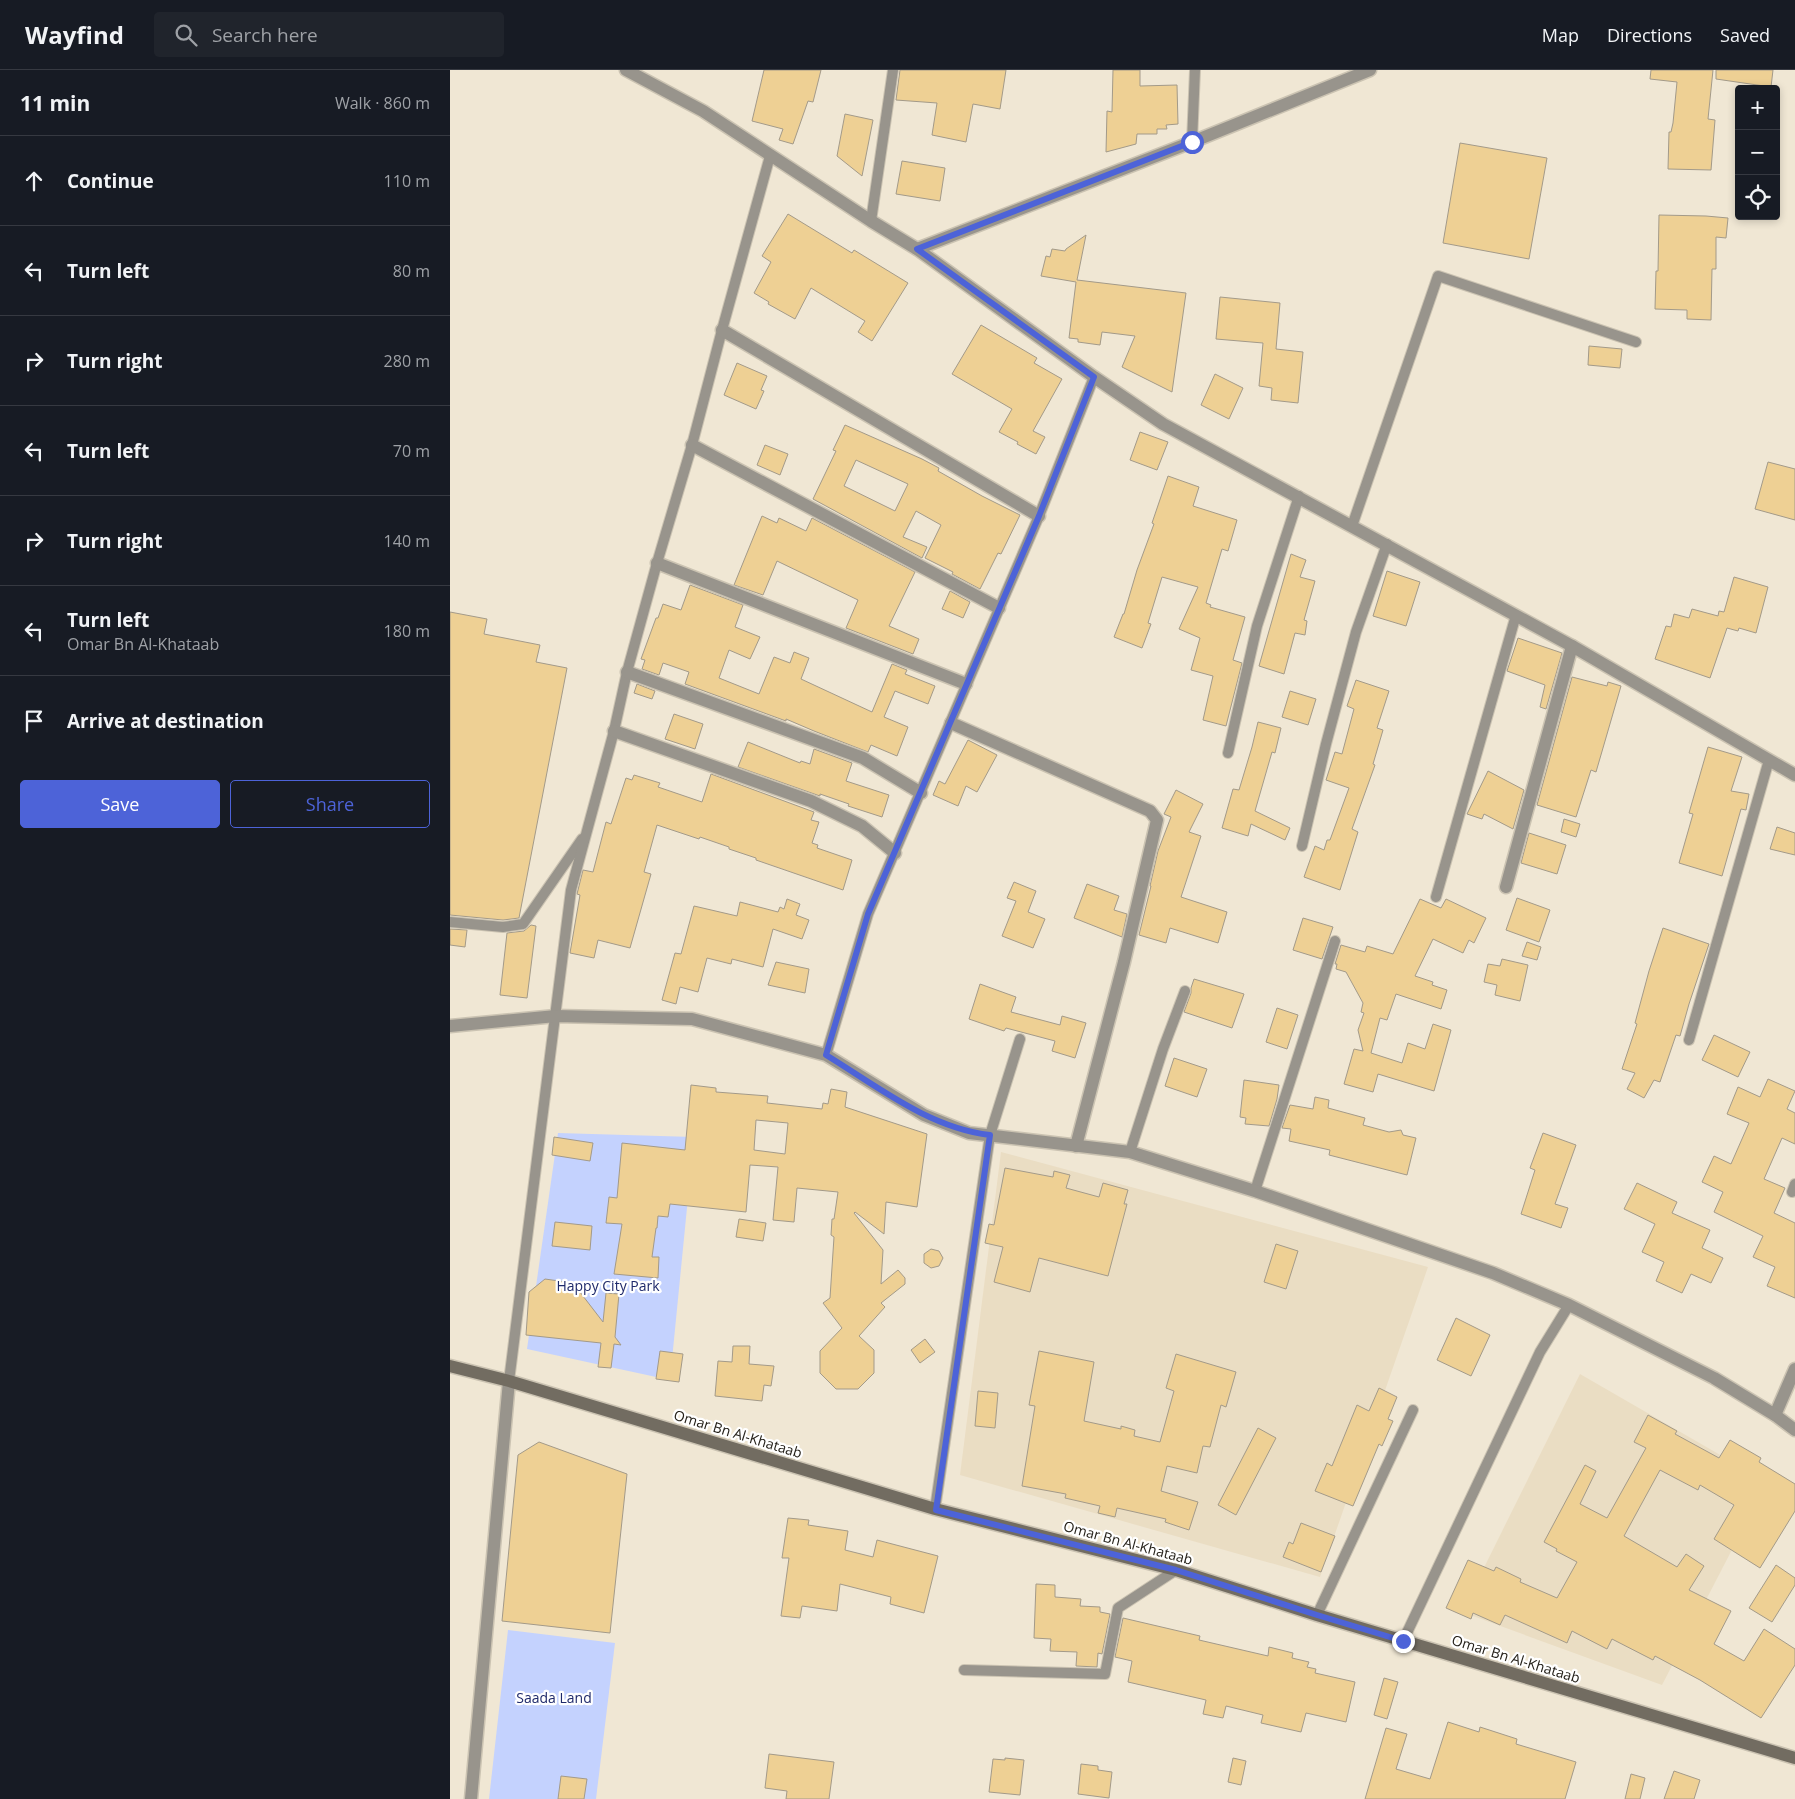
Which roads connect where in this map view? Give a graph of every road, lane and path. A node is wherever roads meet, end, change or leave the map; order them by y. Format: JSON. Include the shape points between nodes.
{"nodes":[{"id":1,"x":626,"y":70,"type":"edge"},
{"id":2,"x":892,"y":70,"type":"edge"},
{"id":3,"x":1195,"y":70,"type":"edge"},
{"id":4,"x":1370,"y":70,"type":"edge"},
{"id":5,"x":1192,"y":142,"type":"junction"},
{"id":6,"x":770,"y":156,"type":"junction"},
{"id":7,"x":871,"y":221,"type":"junction"},
{"id":8,"x":917,"y":249,"type":"junction"},
{"id":9,"x":722,"y":330,"type":"junction"},
{"id":10,"x":1636,"y":342,"type":"dead end"},
{"id":11,"x":1094,"y":377,"type":"junction"},
{"id":12,"x":692,"y":445,"type":"junction"},
{"id":13,"x":1299,"y":496,"type":"junction"},
{"id":14,"x":1039,"y":516,"type":"junction"},
{"id":15,"x":1352,"y":526,"type":"junction"},
{"id":16,"x":1387,"y":544,"type":"junction"},
{"id":17,"x":657,"y":563,"type":"junction"},
{"id":18,"x":999,"y":608,"type":"junction"},
{"id":19,"x":1516,"y":615,"type":"junction"},
{"id":20,"x":1572,"y":646,"type":"junction"},
{"id":21,"x":627,"y":672,"type":"junction"},
{"id":22,"x":966,"y":684,"type":"junction"},
{"id":23,"x":951,"y":723,"type":"junction"},
{"id":24,"x":614,"y":731,"type":"junction"},
{"id":25,"x":1228,"y":753,"type":"dead end"},
{"id":26,"x":1769,"y":760,"type":"junction"},
{"id":27,"x":1795,"y":775,"type":"edge"},
{"id":28,"x":921,"y":793,"type":"junction"},
{"id":29,"x":587,"y":833,"type":"junction"},
{"id":30,"x":1302,"y":846,"type":"dead end"},
{"id":31,"x":895,"y":853,"type":"junction"},
{"id":32,"x":1506,"y":888,"type":"dead end"},
{"id":33,"x":1436,"y":897,"type":"dead end"},
{"id":34,"x":450,"y":922,"type":"edge"},
{"id":35,"x":1335,"y":941,"type":"dead end"},
{"id":36,"x":1185,"y":991,"type":"dead end"},
{"id":37,"x":556,"y":1016,"type":"junction"},
{"id":38,"x":450,"y":1026,"type":"edge"},
{"id":39,"x":1020,"y":1038,"type":"dead end"},
{"id":40,"x":1689,"y":1040,"type":"dead end"},
{"id":41,"x":826,"y":1055,"type":"junction"},
{"id":42,"x":990,"y":1135,"type":"junction"},
{"id":43,"x":1076,"y":1146,"type":"junction"},
{"id":44,"x":1130,"y":1152,"type":"junction"},
{"id":45,"x":1255,"y":1191,"type":"junction"},
{"id":46,"x":1569,"y":1305,"type":"junction"},
{"id":47,"x":450,"y":1366,"type":"edge"},
{"id":48,"x":1795,"y":1369,"type":"edge"},
{"id":49,"x":509,"y":1381,"type":"junction"},
{"id":50,"x":1413,"y":1410,"type":"dead end"},
{"id":51,"x":1775,"y":1415,"type":"junction"},
{"id":52,"x":1795,"y":1430,"type":"edge"},
{"id":53,"x":936,"y":1510,"type":"junction"},
{"id":54,"x":1176,"y":1570,"type":"junction"},
{"id":55,"x":1317,"y":1615,"type":"junction"},
{"id":56,"x":1403,"y":1641,"type":"junction"},
{"id":57,"x":964,"y":1670,"type":"dead end"},
{"id":58,"x":1795,"y":1758,"type":"edge"},
{"id":59,"x":472,"y":1799,"type":"edge"}],
"edges":[{"from":1,"to":6,"type":"street","via":[[703,111]]},
{"from":2,"to":7,"type":"lane"},
{"from":3,"to":5,"type":"lane"},
{"from":4,"to":5,"type":"street"},
{"from":5,"to":8,"type":"street"},
{"from":6,"to":7,"type":"street"},
{"from":6,"to":9,"type":"lane"},
{"from":7,"to":8,"type":"street"},
{"from":8,"to":11,"type":"street"},
{"from":9,"to":12,"type":"lane"},
{"from":9,"to":14,"type":"street"},
{"from":10,"to":15,"type":"lane","via":[[1438,276]]},
{"from":11,"to":13,"type":"street","via":[[1162,424]]},
{"from":11,"to":14,"type":"lane"},
{"from":12,"to":17,"type":"lane"},
{"from":12,"to":18,"type":"street"},
{"from":13,"to":15,"type":"street"},
{"from":13,"to":25,"type":"lane","via":[[1257,626]]},
{"from":14,"to":18,"type":"lane"},
{"from":15,"to":16,"type":"street"},
{"from":16,"to":19,"type":"street"},
{"from":16,"to":30,"type":"lane","via":[[1356,632]]},
{"from":17,"to":21,"type":"lane"},
{"from":17,"to":22,"type":"street"},
{"from":18,"to":22,"type":"lane"},
{"from":19,"to":20,"type":"street"},
{"from":19,"to":33,"type":"lane"},
{"from":20,"to":26,"type":"street"},
{"from":20,"to":32,"type":"street"},
{"from":21,"to":24,"type":"lane"},
{"from":21,"to":28,"type":"street","via":[[863,758]]},
{"from":22,"to":23,"type":"lane"},
{"from":23,"to":28,"type":"lane"},
{"from":23,"to":43,"type":"street","via":[[1150,812],[1157,820]]},
{"from":24,"to":29,"type":"lane"},
{"from":24,"to":31,"type":"street","via":[[811,801],[862,826]]},
{"from":26,"to":27,"type":"street"},
{"from":26,"to":40,"type":"lane"},
{"from":28,"to":31,"type":"lane"},
{"from":29,"to":34,"type":"lane","via":[[523,924],[504,927]]},
{"from":29,"to":37,"type":"lane","via":[[571,890]]},
{"from":31,"to":41,"type":"lane","via":[[868,914]]},
{"from":35,"to":45,"type":"lane"},
{"from":36,"to":44,"type":"lane"},
{"from":37,"to":38,"type":"street"},
{"from":37,"to":41,"type":"street","via":[[692,1019]]},
{"from":37,"to":49,"type":"lane"},
{"from":39,"to":42,"type":"lane"},
{"from":41,"to":42,"type":"street","via":[[924,1115],[969,1133]]},
{"from":42,"to":43,"type":"street"},
{"from":42,"to":53,"type":"lane"},
{"from":43,"to":44,"type":"street"},
{"from":44,"to":45,"type":"street"},
{"from":45,"to":46,"type":"street","via":[[1493,1273]]},
{"from":46,"to":51,"type":"street","via":[[1714,1378]]},
{"from":46,"to":56,"type":"lane","via":[[1540,1352]]},
{"from":47,"to":49,"type":"main road","name":"Omar Bn Al-Khataab"},
{"from":48,"to":51,"type":"street"},
{"from":49,"to":53,"type":"main road","name":"Omar Bn Al-Khataab"},
{"from":49,"to":59,"type":"street"},
{"from":50,"to":55,"type":"lane"},
{"from":51,"to":52,"type":"street"},
{"from":53,"to":54,"type":"main road","name":"Omar Bn Al-Khataab"},
{"from":54,"to":55,"type":"main road","name":"Omar Bn Al-Khataab"},
{"from":54,"to":57,"type":"lane","via":[[1118,1608],[1105,1674]]},
{"from":55,"to":56,"type":"main road","name":"Omar Bn Al-Khataab"},
{"from":56,"to":58,"type":"main road","name":"Omar Bn Al-Khataab"}]}
